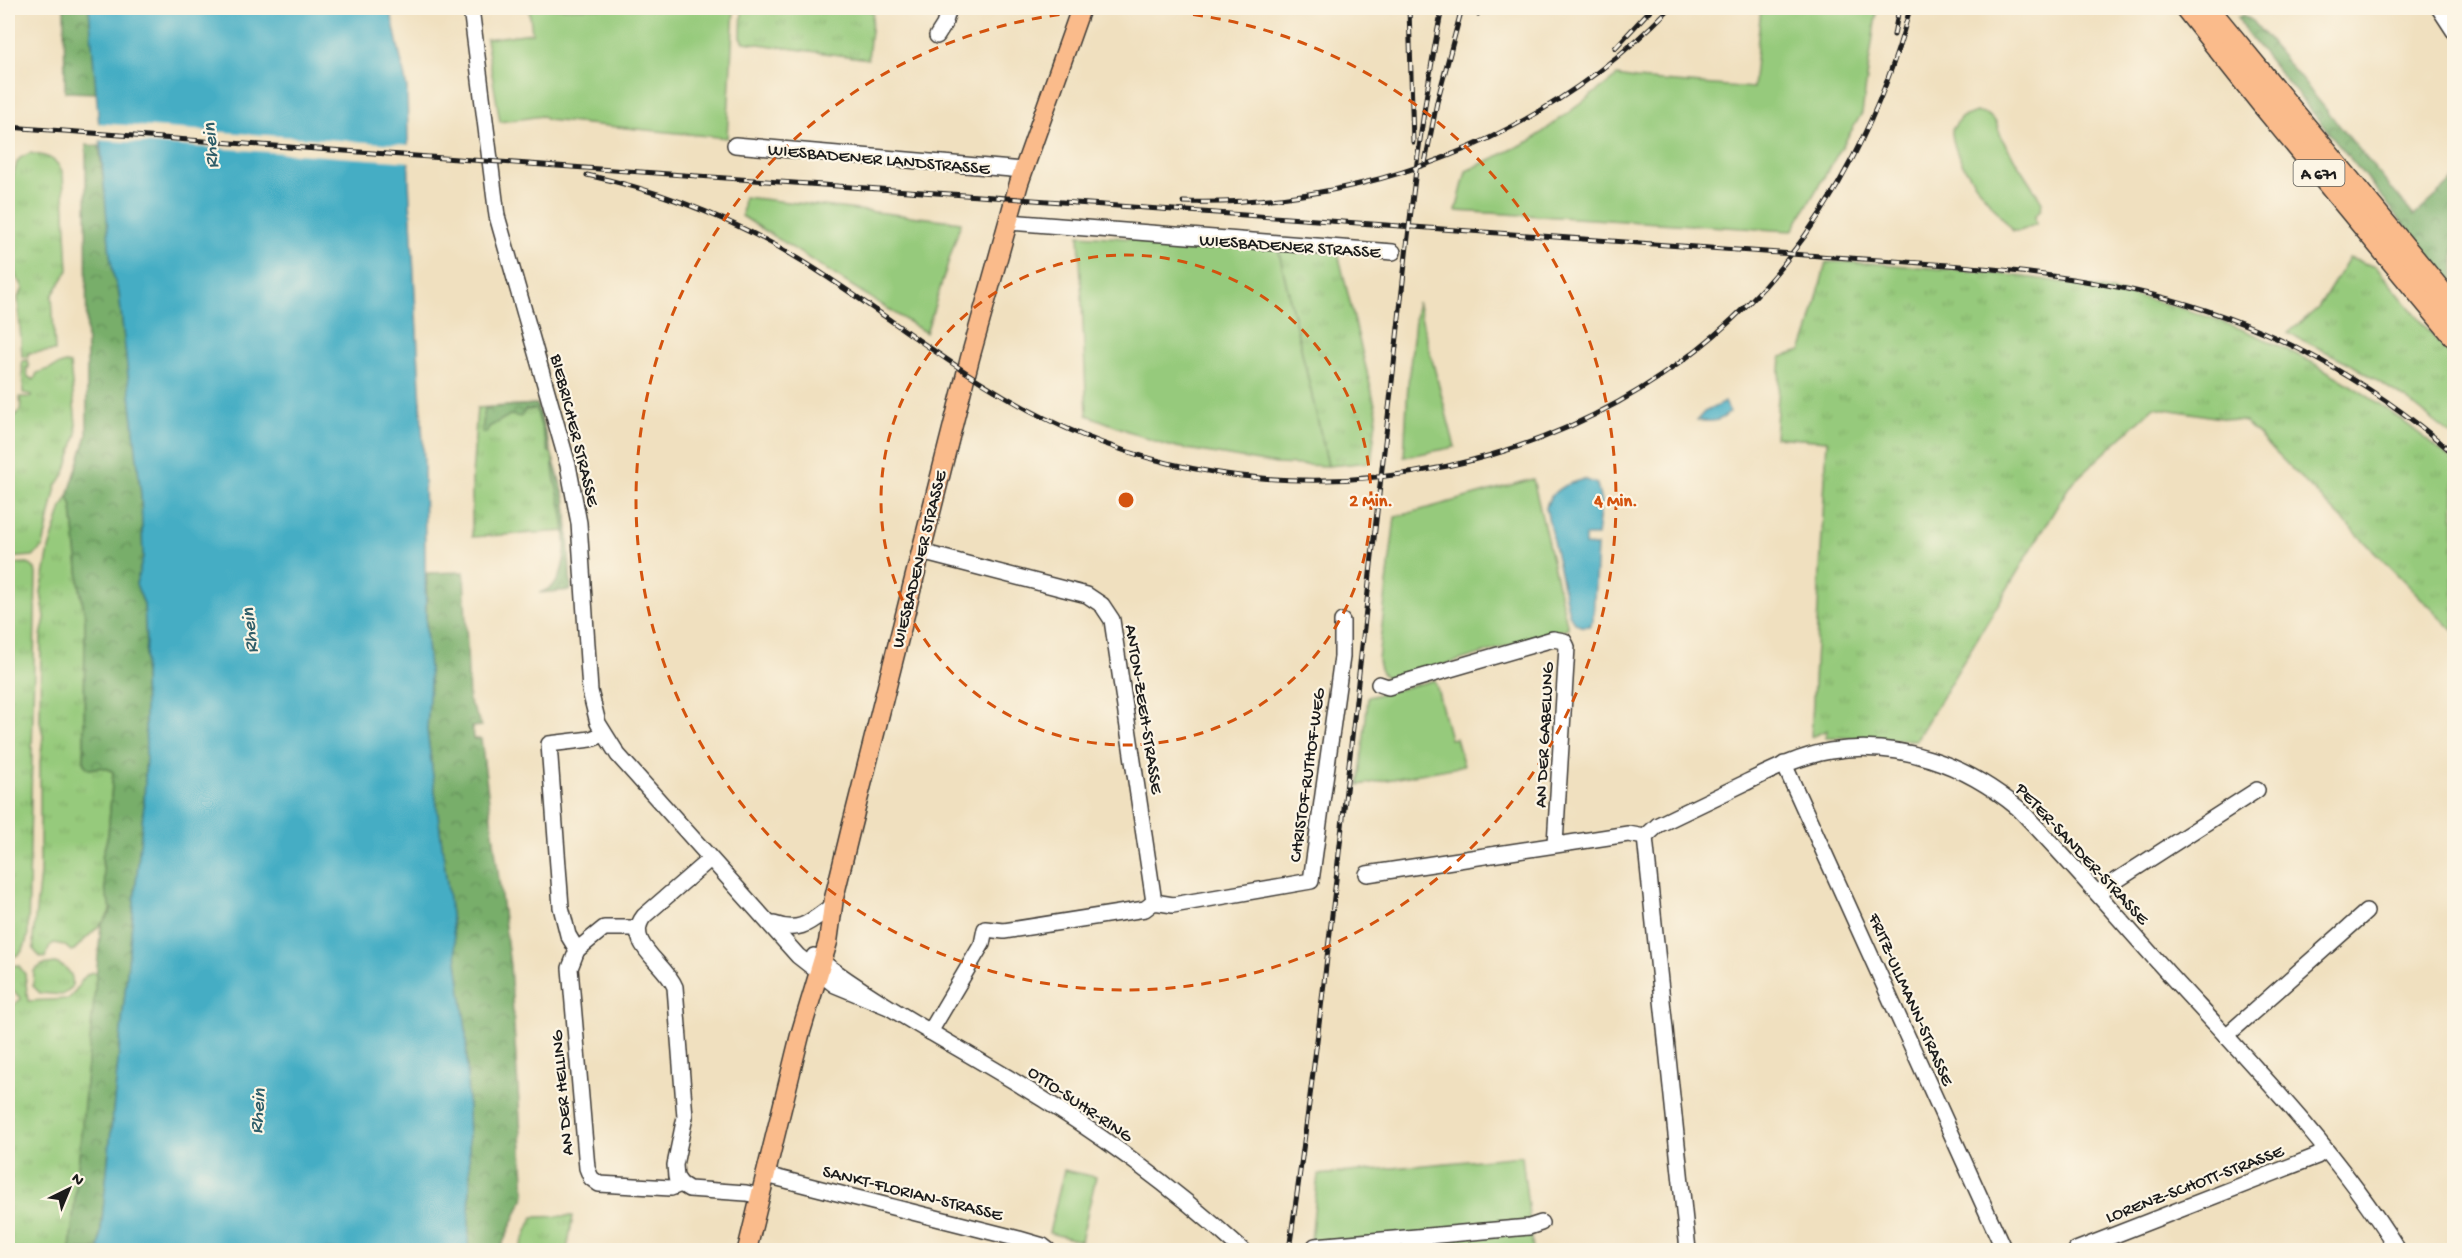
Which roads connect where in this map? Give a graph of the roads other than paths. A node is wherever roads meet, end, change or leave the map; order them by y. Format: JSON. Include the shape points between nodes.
{"nodes":[{"id":1,"x":471,"y":8,"type":"edge"},
{"id":2,"x":949,"y":8,"type":"edge"},
{"id":3,"x":1081,"y":8,"type":"edge"},
{"id":4,"x":2186,"y":8,"type":"edge"},
{"id":5,"x":2208,"y":8,"type":"edge"},
{"id":6,"x":2439,"y":8,"type":"edge"},
{"id":7,"x":2454,"y":31,"type":"edge"},
{"id":8,"x":937,"y":36,"type":"dead end"},
{"id":9,"x":735,"y":145,"type":"dead end"},
{"id":10,"x":1021,"y":177,"type":"junction"},
{"id":11,"x":1008,"y":222,"type":"junction"},
{"id":12,"x":1393,"y":252,"type":"dead end"},
{"id":13,"x":2454,"y":307,"type":"edge"},
{"id":14,"x":2454,"y":336,"type":"edge"},
{"id":15,"x":921,"y":552,"type":"junction"},
{"id":16,"x":1342,"y":621,"type":"dead end"},
{"id":17,"x":1379,"y":684,"type":"dead end"},
{"id":18,"x":604,"y":734,"type":"junction"},
{"id":19,"x":1784,"y":764,"type":"junction"},
{"id":20,"x":2257,"y":790,"type":"dead end"},
{"id":21,"x":1645,"y":837,"type":"junction"},
{"id":22,"x":1555,"y":844,"type":"junction"},
{"id":23,"x":710,"y":859,"type":"junction"},
{"id":24,"x":1367,"y":874,"type":"dead end"},
{"id":25,"x":2097,"y":893,"type":"junction"},
{"id":26,"x":1155,"y":902,"type":"junction"},
{"id":27,"x":831,"y":903,"type":"junction"},
{"id":28,"x":2366,"y":912,"type":"dead end"},
{"id":29,"x":768,"y":920,"type":"junction"},
{"id":30,"x":637,"y":928,"type":"junction"},
{"id":31,"x":577,"y":950,"type":"junction"},
{"id":32,"x":816,"y":965,"type":"junction"},
{"id":33,"x":844,"y":990,"type":"junction"},
{"id":34,"x":885,"y":1006,"type":"junction"},
{"id":35,"x":808,"y":1007,"type":"junction"},
{"id":36,"x":930,"y":1032,"type":"junction"},
{"id":37,"x":800,"y":1035,"type":"junction"},
{"id":38,"x":2226,"y":1036,"type":"junction"},
{"id":39,"x":2325,"y":1150,"type":"junction"},
{"id":40,"x":766,"y":1175,"type":"junction"},
{"id":41,"x":681,"y":1184,"type":"junction"},
{"id":42,"x":761,"y":1196,"type":"junction"},
{"id":43,"x":1541,"y":1222,"type":"dead end"},
{"id":44,"x":747,"y":1251,"type":"edge"},
{"id":45,"x":1048,"y":1251,"type":"edge"},
{"id":46,"x":1242,"y":1251,"type":"edge"},
{"id":47,"x":1315,"y":1251,"type":"edge"},
{"id":48,"x":1688,"y":1251,"type":"edge"},
{"id":49,"x":2004,"y":1251,"type":"edge"},
{"id":50,"x":2076,"y":1251,"type":"edge"},
{"id":51,"x":2398,"y":1251,"type":"edge"}],
"edges":[{"from":1,"to":18,"type":"street","name":"BIEBRICHER STRASSE","via":[[497,216],[576,503],[590,691]]},
{"from":2,"to":8,"type":"street"},
{"from":3,"to":10,"type":"main road"},
{"from":4,"to":14,"type":"highway","number":"A 671"},
{"from":5,"to":13,"type":"highway","number":"A 671"},
{"from":6,"to":7,"type":"street"},
{"from":9,"to":10,"type":"street","name":"WIESBADENER LANDSTRASSE"},
{"from":10,"to":11,"type":"main road","name":"WIESBADENER STRASSE"},
{"from":11,"to":12,"type":"street","name":"WIESBADENER STRASSE"},
{"from":11,"to":15,"type":"main road","name":"WIESBADENER STRASSE"},
{"from":15,"to":26,"type":"street","name":"ANTON-ZEEH-STRASSE","via":[[1087,595],[1102,605],[1112,620]]},
{"from":15,"to":27,"type":"main road","name":"WIESBADENER STRASSE"},
{"from":16,"to":26,"type":"street","name":"CHRISTOF-RUTHOF-WEG","via":[[1342,657],[1311,881],[1173,905]]},
{"from":17,"to":22,"type":"street","name":"AN DER GABELUNG","via":[[1388,687],[1553,639],[1563,641],[1567,647]]},
{"from":18,"to":23,"type":"street","name":"BIEBRICHER STRASSE"},
{"from":18,"to":31,"type":"street","via":[[591,740],[549,744],[561,907],[568,935]]},
{"from":19,"to":21,"type":"street","name":"PETER-SANDER-STRASSE","via":[[1658,825]]},
{"from":19,"to":25,"type":"street","name":"PETER-SANDER-STRASSE","via":[[1831,751],[1874,749],[1916,754],[1968,773],[2018,808]]},
{"from":19,"to":49,"type":"street","name":"FRITZ-ULLMANN-STRASSE"},
{"from":20,"to":25,"type":"street"},
{"from":21,"to":22,"type":"street","via":[[1628,834]]},
{"from":21,"to":48,"type":"street"},
{"from":22,"to":24,"type":"street"},
{"from":23,"to":29,"type":"street","name":"BIEBRICHER STRASSE"},
{"from":23,"to":30,"type":"street","via":[[644,916]]},
{"from":25,"to":38,"type":"street","name":"PETER-SANDER-STRASSE"},
{"from":26,"to":36,"type":"street","name":"CHRISTOF-RUTHOF-WEG","via":[[1145,909],[1004,931],[985,929],[982,944]]},
{"from":27,"to":29,"type":"street","via":[[803,926],[789,927]]},
{"from":27,"to":32,"type":"main road","name":"WIESBADENER STRASSE"},
{"from":28,"to":38,"type":"street"},
{"from":29,"to":32,"type":"street","name":"BIEBRICHER STRASSE"},
{"from":30,"to":31,"type":"street","via":[[604,928]]},
{"from":30,"to":41,"type":"street","via":[[642,944],[675,987],[685,1117],[674,1171]]},
{"from":31,"to":41,"type":"street","name":"AN DER HELLING","via":[[570,968],[588,1173],[606,1185],[671,1188]]},
{"from":32,"to":33,"type":"street","name":"OTTO-SUHR-RING"},
{"from":32,"to":34,"type":"street","name":"OTTO-SUHR-RING"},
{"from":32,"to":35,"type":"main road","name":"WIESBADENER STRASSE"},
{"from":32,"to":37,"type":"main road","name":"WIESBADENER STRASSE","via":[[799,1008]]},
{"from":33,"to":34,"type":"street","name":"OTTO-SUHR-RING"},
{"from":33,"to":35,"type":"street","via":[[825,993]]},
{"from":34,"to":36,"type":"street","name":"OTTO-SUHR-RING"},
{"from":35,"to":37,"type":"main road","name":"WIESBADENER STRASSE"},
{"from":36,"to":46,"type":"street","name":"OTTO-SUHR-RING","via":[[1087,1129],[1148,1172]]},
{"from":37,"to":40,"type":"main road","name":"WIESBADENER STRASSE"},
{"from":38,"to":39,"type":"street","name":"PETER-SANDER-STRASSE"},
{"from":39,"to":50,"type":"street","name":"LORENZ-SCHOTT-STRASSE"},
{"from":39,"to":51,"type":"street","name":"PETER-SANDER-STRASSE","via":[[2378,1218]]},
{"from":40,"to":42,"type":"main road","name":"WIESBADENER STRASSE"},
{"from":40,"to":45,"type":"street","name":"SANKT-FLORIAN-STRASSE","via":[[1027,1241]]},
{"from":41,"to":42,"type":"street","name":"AN DER HELLING","via":[[689,1189]]},
{"from":42,"to":44,"type":"main road","name":"WIESBADENER STRASSE"},
{"from":43,"to":47,"type":"street","via":[[1529,1227],[1315,1246]]}]}
